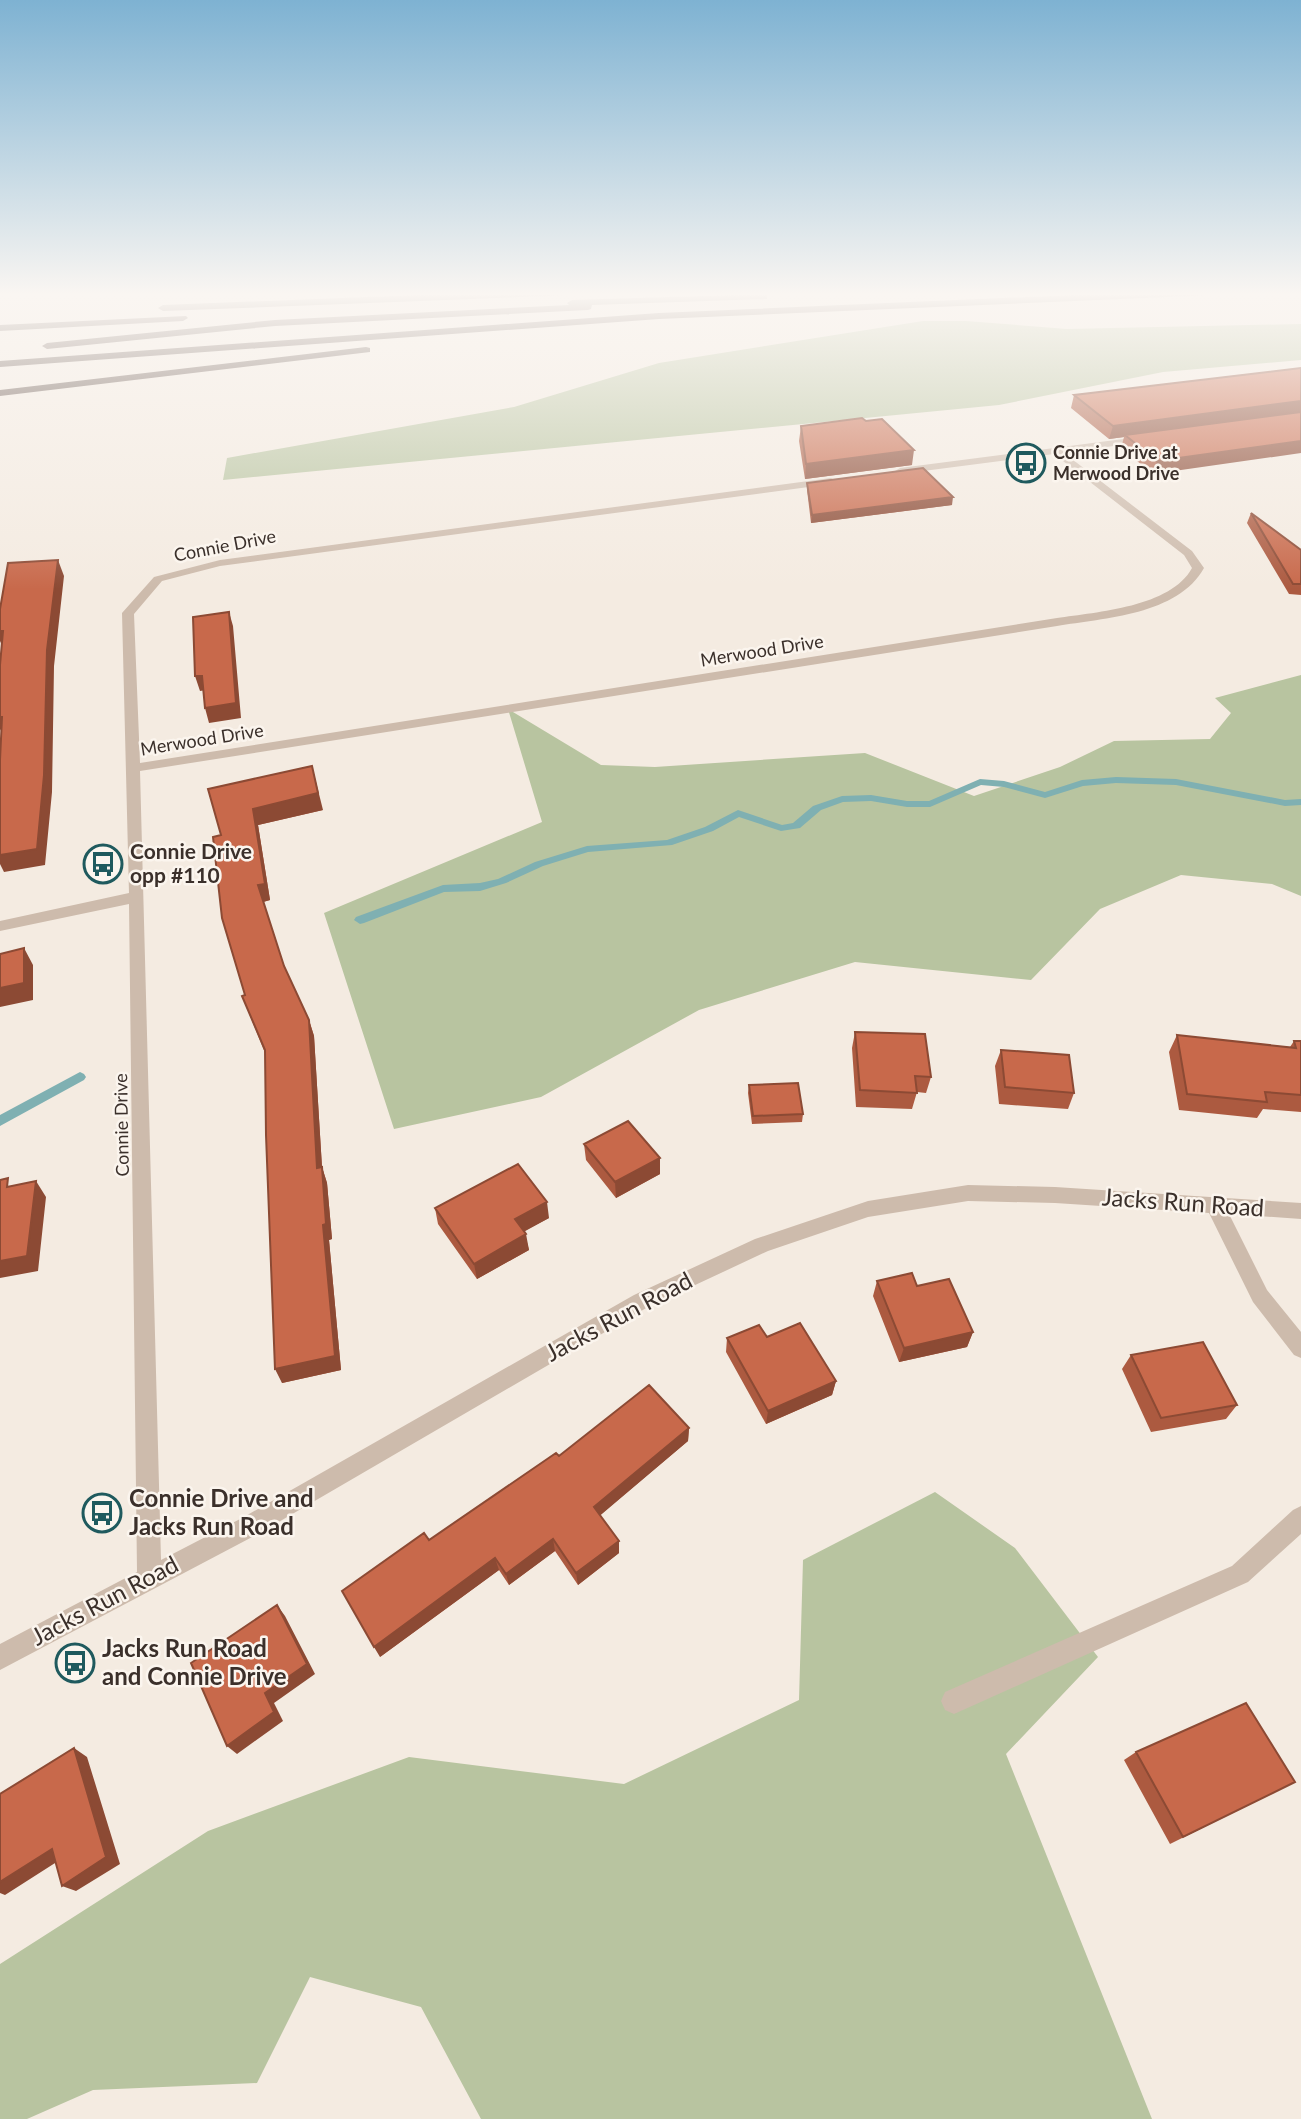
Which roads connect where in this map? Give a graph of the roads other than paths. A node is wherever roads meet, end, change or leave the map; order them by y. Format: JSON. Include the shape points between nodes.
{"nodes":[{"id":1,"x":1165,"y":436,"type":"edge"},
{"id":2,"x":1056,"y":451,"type":"junction"},
{"id":3,"x":891,"y":473,"type":"edge"},
{"id":4,"x":850,"y":478,"type":"edge"},
{"id":5,"x":134,"y":768,"type":"junction"},
{"id":6,"x":138,"y":897,"type":"junction"},
{"id":7,"x":0,"y":926,"type":"edge"},
{"id":8,"x":1215,"y":1205,"type":"junction"},
{"id":9,"x":1301,"y":1211,"type":"edge"},
{"id":10,"x":1301,"y":1348,"type":"edge"},
{"id":11,"x":1301,"y":1518,"type":"edge"},
{"id":12,"x":149,"y":1577,"type":"junction"},
{"id":13,"x":0,"y":1657,"type":"edge"},
{"id":14,"x":954,"y":1701,"type":"dead end"}],
"edges":[{"from":1,"to":2,"type":"street"},
{"from":2,"to":3,"type":"street"},
{"from":2,"to":5,"type":"street","name":"Merwood Drive","via":[[1188,553],[1198,568],[1191,583],[1148,603],[1057,622]]},
{"from":4,"to":5,"type":"street","name":"Connie Drive","via":[[219,563],[158,579],[128,613]]},
{"from":5,"to":6,"type":"street","name":"Connie Drive"},
{"from":6,"to":7,"type":"street"},
{"from":6,"to":12,"type":"street","name":"Connie Drive"},
{"from":8,"to":9,"type":"street","name":"Jacks Run Road"},
{"from":8,"to":10,"type":"street","via":[[1260,1296]]},
{"from":8,"to":12,"type":"street","name":"Jacks Run Road","via":[[968,1193],[868,1209],[761,1245],[641,1301],[250,1526]]},
{"from":11,"to":14,"type":"street","via":[[1240,1574]]},
{"from":12,"to":13,"type":"street","name":"Jacks Run Road"}]}
